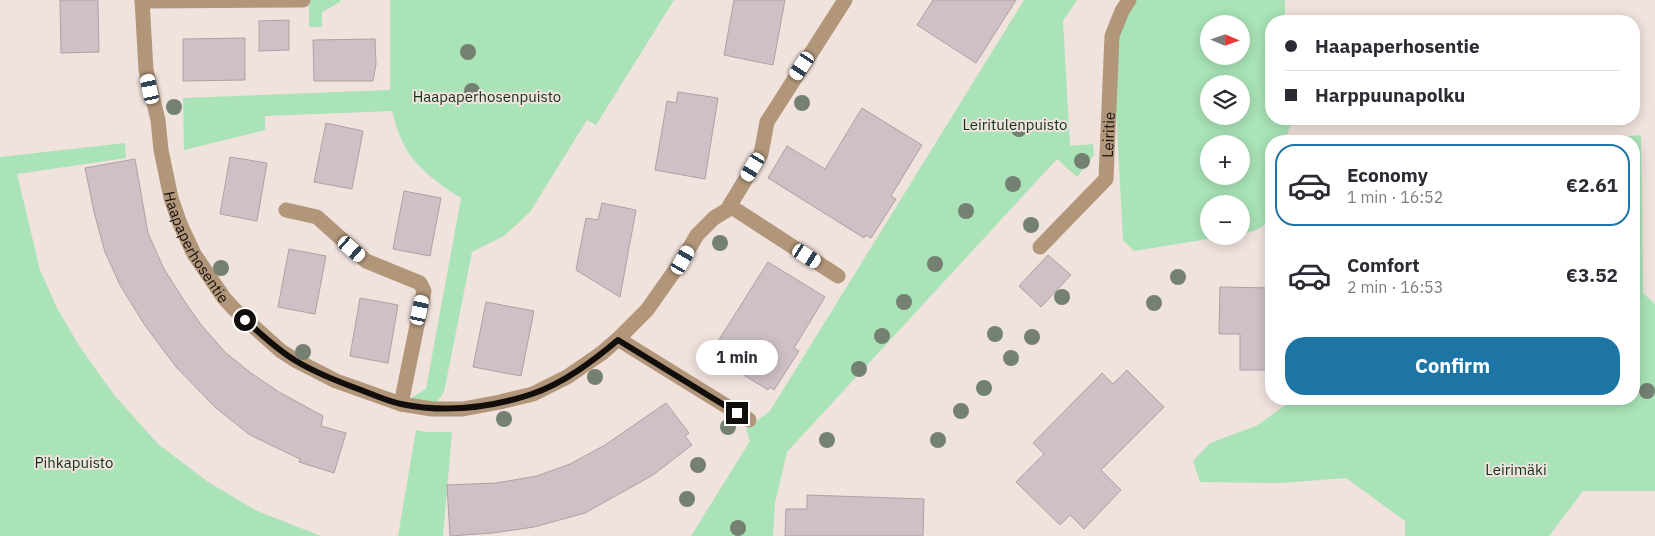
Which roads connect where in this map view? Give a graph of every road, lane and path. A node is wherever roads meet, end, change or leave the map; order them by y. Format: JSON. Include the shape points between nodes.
{"nodes":[{"id":1,"x":303,"y":0,"type":"edge"},
{"id":2,"x":845,"y":0,"type":"edge"},
{"id":3,"x":1129,"y":0,"type":"edge"},
{"id":4,"x":142,"y":1,"type":"edge"},
{"id":5,"x":730,"y":206,"type":"junction"},
{"id":6,"x":286,"y":210,"type":"dead end"},
{"id":7,"x":1040,"y":247,"type":"dead end"},
{"id":8,"x":838,"y":276,"type":"dead end"},
{"id":9,"x":618,"y":340,"type":"junction"},
{"id":10,"x":400,"y":404,"type":"junction"},
{"id":11,"x":749,"y":420,"type":"dead end"}],
"edges":[{"from":1,"to":4,"type":"street"},
{"from":2,"to":5,"type":"street","name":"Haapaperhosentie","via":[[767,122],[761,154]]},
{"from":3,"to":7,"type":"street","name":"Leiritie","via":[[1112,36],[1106,179]]},
{"from":4,"to":10,"type":"street","name":"Haapaperhosentie","via":[[146,70],[158,120],[161,150],[171,198],[194,254],[234,309],[281,351],[336,381]]},
{"from":5,"to":8,"type":"street"},
{"from":5,"to":9,"type":"street","name":"Haapaperhosentie","via":[[697,235],[647,310]]},
{"from":6,"to":10,"type":"street","via":[[316,217],[366,261],[420,283],[424,291]]},
{"from":9,"to":10,"type":"street","name":"Haapaperhosentie","via":[[567,377],[533,394],[463,409]]},
{"from":9,"to":11,"type":"street"}]}
